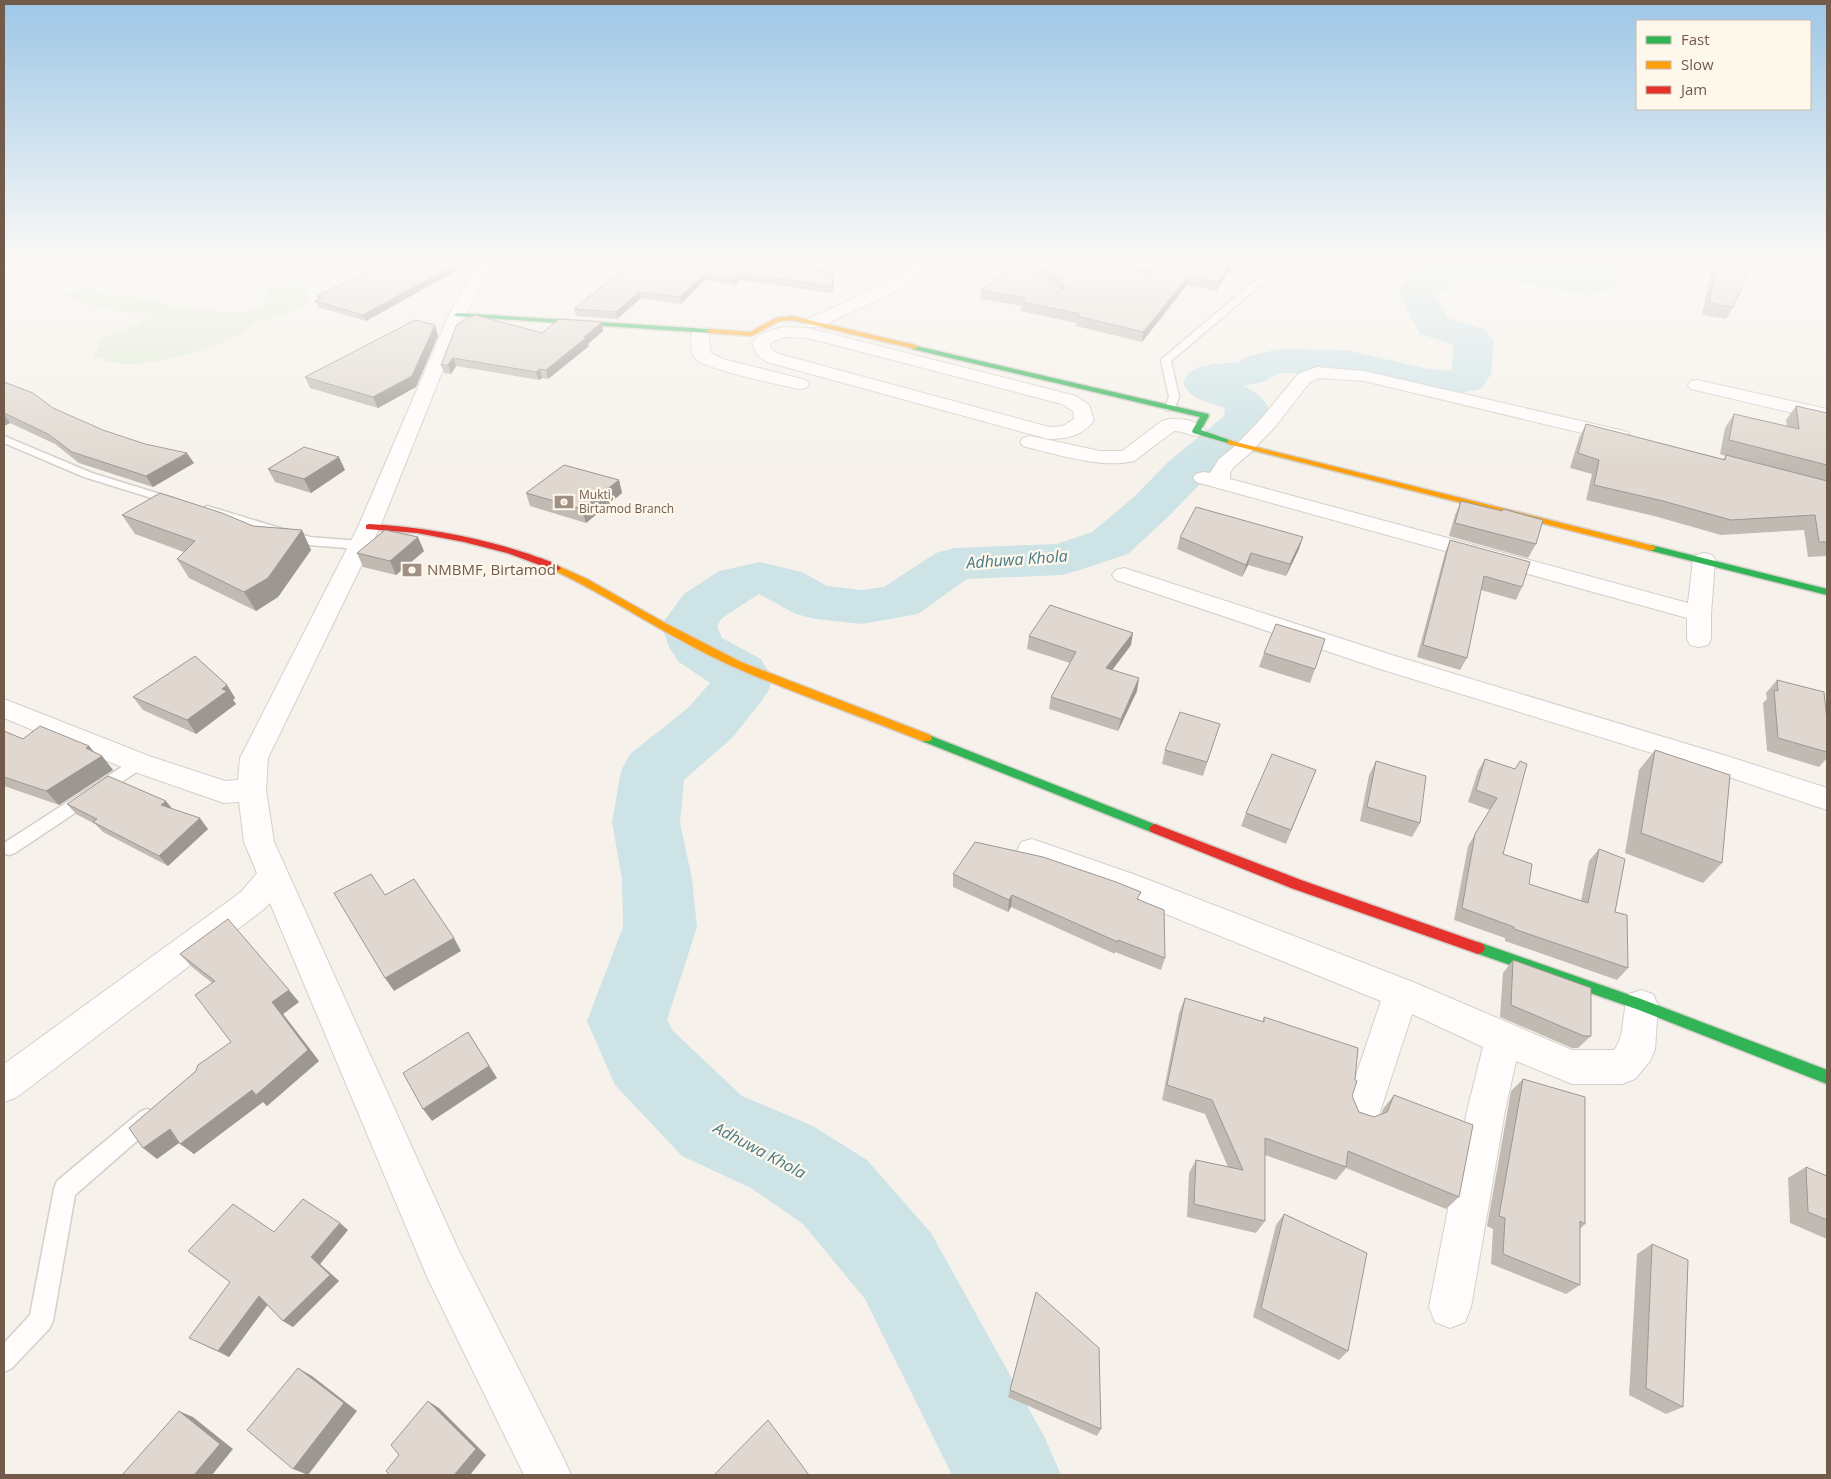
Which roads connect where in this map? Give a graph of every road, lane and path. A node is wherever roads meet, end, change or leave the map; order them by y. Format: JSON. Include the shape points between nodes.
{"nodes":[{"id":1,"x":451,"y":329,"type":"edge"},
{"id":2,"x":669,"y":329,"type":"edge"},
{"id":3,"x":760,"y":329,"type":"edge"},
{"id":4,"x":839,"y":329,"type":"edge"},
{"id":5,"x":1203,"y":329,"type":"edge"},
{"id":6,"x":700,"y":332,"type":"junction"},
{"id":7,"x":1697,"y":385,"type":"dead end"},
{"id":8,"x":1069,"y":400,"type":"joint"},
{"id":9,"x":1170,"y":408,"type":"junction"},
{"id":10,"x":1827,"y":415,"type":"edge"},
{"id":11,"x":1201,"y":432,"type":"junction"},
{"id":12,"x":4,"y":439,"type":"edge"},
{"id":13,"x":1638,"y":441,"type":"edge"},
{"id":14,"x":1242,"y":445,"type":"junction"},
{"id":15,"x":364,"y":536,"type":"junction"},
{"id":16,"x":1704,"y":560,"type":"junction"},
{"id":17,"x":1124,"y":575,"type":"dead end"},
{"id":18,"x":1827,"y":592,"type":"edge"},
{"id":19,"x":1699,"y":614,"type":"junction"},
{"id":20,"x":1699,"y":639,"type":"dead end"},
{"id":21,"x":4,"y":708,"type":"edge"},
{"id":22,"x":139,"y":763,"type":"junction"},
{"id":23,"x":252,"y":790,"type":"junction"},
{"id":24,"x":1827,"y":799,"type":"edge"},
{"id":25,"x":9,"y":848,"type":"dead end"},
{"id":26,"x":1032,"y":851,"type":"dead end"},
{"id":27,"x":274,"y":876,"type":"junction"},
{"id":28,"x":1401,"y":993,"type":"junction"},
{"id":29,"x":1641,"y":1005,"type":"junction"},
{"id":30,"x":1503,"y":1039,"type":"junction"},
{"id":31,"x":1827,"y":1077,"type":"edge"},
{"id":32,"x":4,"y":1085,"type":"edge"},
{"id":33,"x":162,"y":1106,"type":"edge"},
{"id":34,"x":1363,"y":1111,"type":"edge"},
{"id":35,"x":1450,"y":1306,"type":"dead end"},
{"id":36,"x":4,"y":1360,"type":"edge"},
{"id":37,"x":548,"y":1475,"type":"edge"}],
"edges":[{"from":1,"to":15,"type":"street"},
{"from":2,"to":6,"type":"street"},
{"from":3,"to":6,"type":"street","via":[[751,334]]},
{"from":4,"to":9,"type":"street"},
{"from":5,"to":9,"type":"lane","via":[[1166,360],[1174,397]]},
{"from":6,"to":11,"type":"street","via":[[702,356],[717,363],[1068,452],[1127,457],[1170,425],[1184,425]]},
{"from":7,"to":10,"type":"street"},
{"from":8,"to":8,"type":"street","via":[[808,333],[774,334],[761,343],[763,351],[773,358],[1048,432],[1072,430],[1084,420],[1082,409]]},
{"from":9,"to":11,"type":"street","via":[[1205,416]]},
{"from":11,"to":14,"type":"street"},
{"from":12,"to":15,"type":"lane","via":[[96,477],[296,538]]},
{"from":13,"to":14,"type":"street","via":[[1364,376],[1317,372],[1304,378],[1266,424]]},
{"from":14,"to":16,"type":"street"},
{"from":14,"to":19,"type":"street","via":[[1211,480]]},
{"from":15,"to":23,"type":"street","via":[[254,758]]},
{"from":15,"to":29,"type":"street","via":[[397,526],[455,534],[499,546],[578,578],[737,664],[1296,884]]},
{"from":16,"to":18,"type":"street"},
{"from":16,"to":19,"type":"street"},
{"from":17,"to":24,"type":"street","via":[[1386,662]]},
{"from":19,"to":20,"type":"street"},
{"from":21,"to":22,"type":"street"},
{"from":22,"to":23,"type":"street","via":[[224,792]]},
{"from":22,"to":25,"type":"lane"},
{"from":23,"to":27,"type":"street","via":[[259,842]]},
{"from":26,"to":28,"type":"street","via":[[1125,884]]},
{"from":27,"to":32,"type":"street","via":[[252,901]]},
{"from":27,"to":37,"type":"street","via":[[443,1264]]},
{"from":28,"to":30,"type":"street"},
{"from":28,"to":34,"type":"street"},
{"from":29,"to":30,"type":"street","via":[[1637,1049],[1622,1068],[1572,1067]]},
{"from":29,"to":31,"type":"street"},
{"from":30,"to":35,"type":"street","via":[[1486,1111]]},
{"from":33,"to":36,"type":"lane","via":[[65,1189],[41,1321]]}]}
